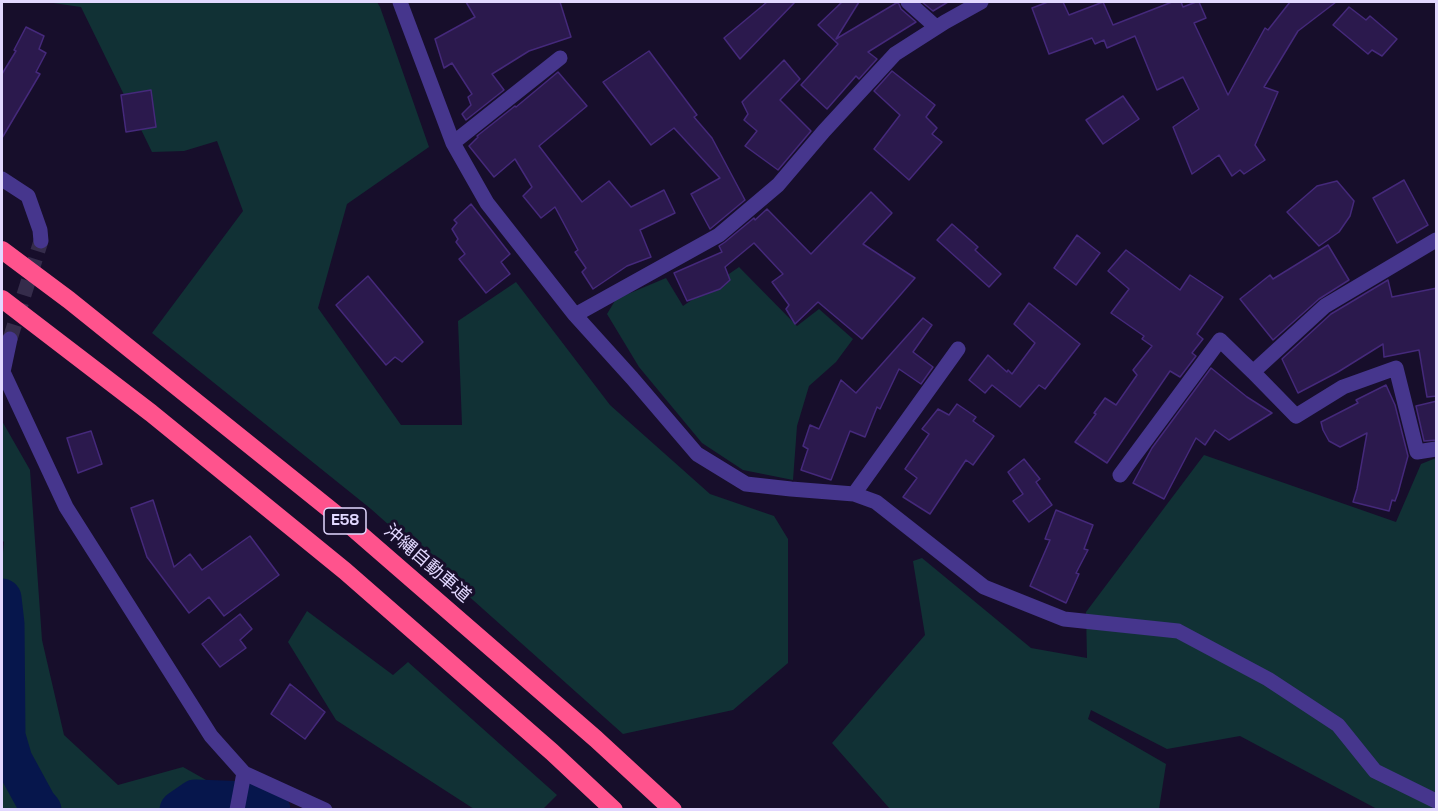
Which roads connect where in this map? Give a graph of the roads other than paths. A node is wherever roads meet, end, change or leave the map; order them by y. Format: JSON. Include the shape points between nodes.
{"nodes":[{"id":1,"x":400,"y":2,"type":"edge"},
{"id":2,"x":908,"y":2,"type":"edge"},
{"id":3,"x":981,"y":2,"type":"edge"},
{"id":4,"x":936,"y":27,"type":"junction"},
{"id":5,"x":560,"y":58,"type":"dead end"},
{"id":6,"x":453,"y":143,"type":"junction"},
{"id":7,"x":2,"y":179,"type":"edge"},
{"id":8,"x":1437,"y":240,"type":"edge"},
{"id":9,"x":40,"y":241,"type":"tunnel mouth"},
{"id":10,"x":2,"y":250,"type":"edge"},
{"id":11,"x":2,"y":299,"type":"edge"},
{"id":12,"x":575,"y":315,"type":"junction"},
{"id":13,"x":10,"y":339,"type":"tunnel mouth"},
{"id":14,"x":958,"y":349,"type":"dead end"},
{"id":15,"x":1253,"y":372,"type":"junction"},
{"id":16,"x":1437,"y":449,"type":"edge"},
{"id":17,"x":1120,"y":475,"type":"dead end"},
{"id":18,"x":854,"y":494,"type":"junction"},
{"id":19,"x":244,"y":774,"type":"junction"},
{"id":20,"x":1437,"y":801,"type":"edge"},
{"id":21,"x":237,"y":810,"type":"edge"},
{"id":22,"x":325,"y":810,"type":"edge"},
{"id":23,"x":614,"y":810,"type":"edge"},
{"id":24,"x":673,"y":810,"type":"edge"}],
"edges":[{"from":1,"to":6,"type":"street"},
{"from":2,"to":4,"type":"street"},
{"from":3,"to":4,"type":"street"},
{"from":4,"to":12,"type":"street","via":[[895,54],[778,185],[719,235]]},
{"from":5,"to":6,"type":"street"},
{"from":6,"to":12,"type":"street","via":[[487,203]]},
{"from":7,"to":9,"type":"street","via":[[28,196]]},
{"from":8,"to":15,"type":"street","via":[[1326,306]]},
{"from":10,"to":24,"type":"highway","name":"沖縄自動車道","number":"E58","via":[[353,528]]},
{"from":11,"to":23,"type":"highway","number":"E58","via":[[151,412],[345,571]]},
{"from":12,"to":18,"type":"street","via":[[697,454],[746,484]]},
{"from":13,"to":19,"type":"street","via":[[3,372],[66,507],[211,736]]},
{"from":14,"to":18,"type":"street"},
{"from":15,"to":16,"type":"street","via":[[1296,416],[1342,387],[1396,368],[1417,452]]},
{"from":15,"to":17,"type":"street","via":[[1220,340]]},
{"from":18,"to":20,"type":"street","via":[[876,502],[984,587],[1064,619],[1178,631],[1188,636],[1268,679],[1338,725],[1375,771]]},
{"from":19,"to":21,"type":"street"},
{"from":19,"to":22,"type":"street"}]}
